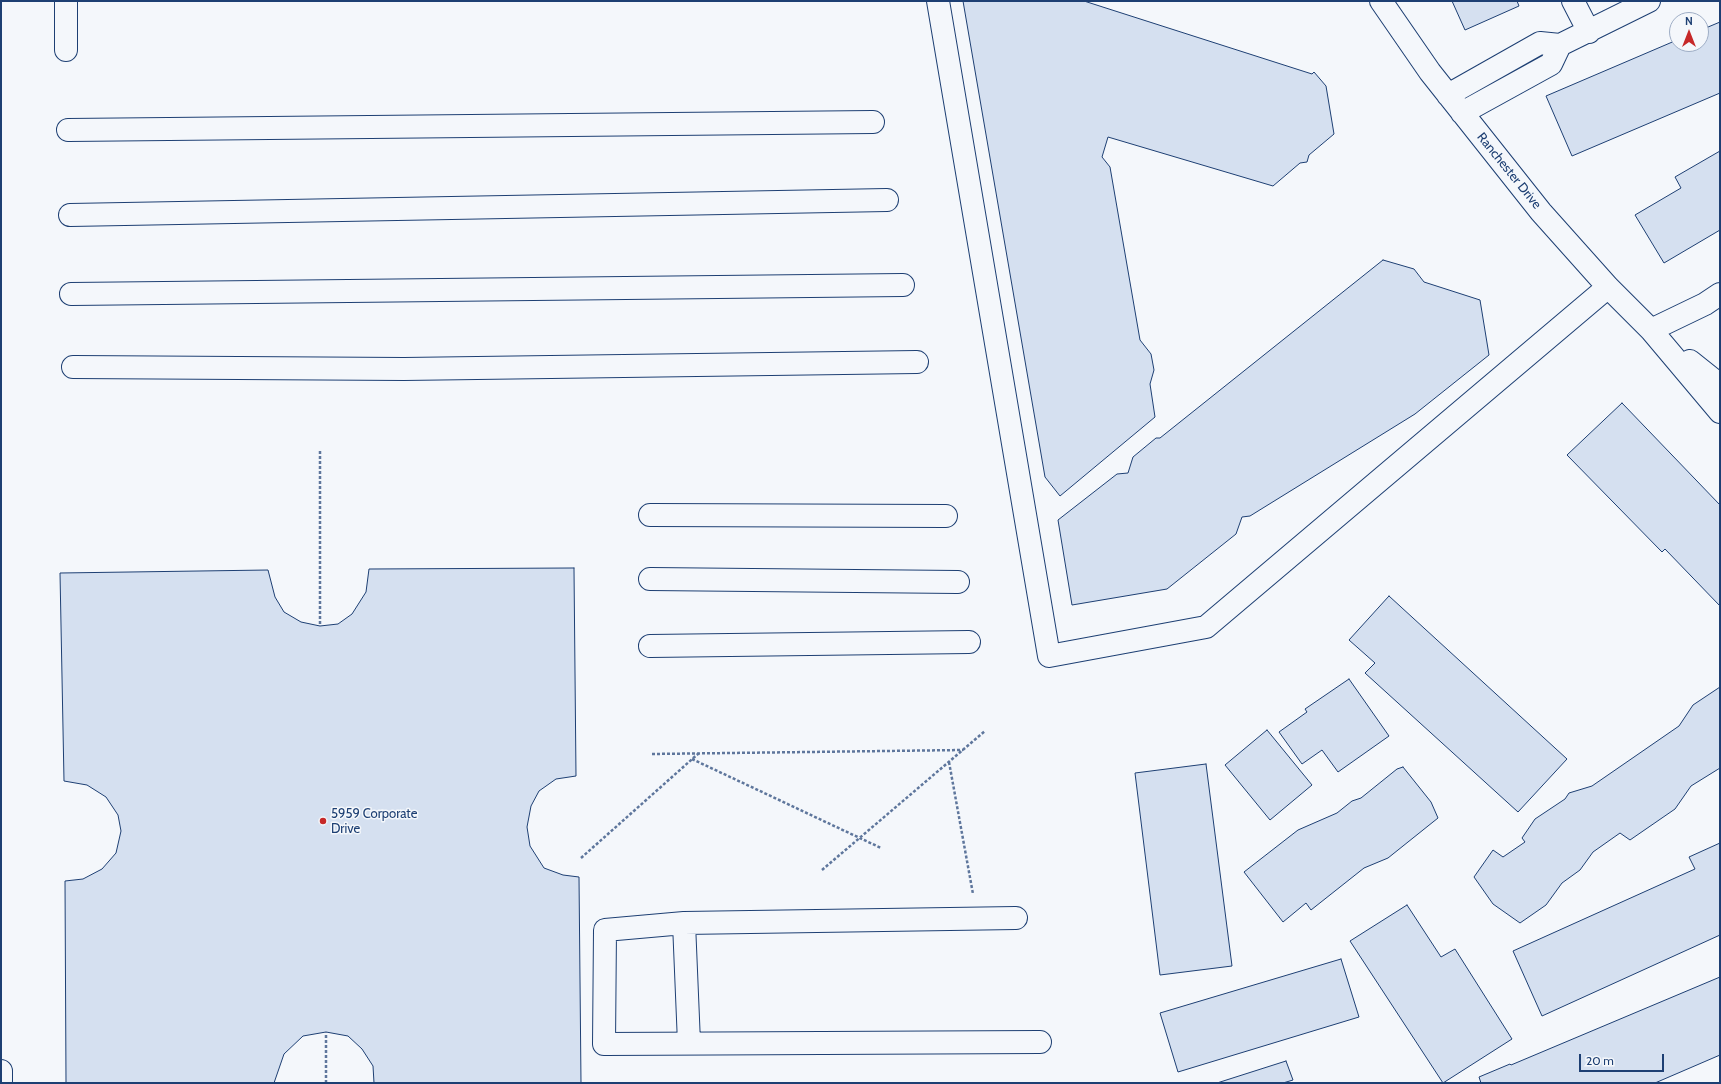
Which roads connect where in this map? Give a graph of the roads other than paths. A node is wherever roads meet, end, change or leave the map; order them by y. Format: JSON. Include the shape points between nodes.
{"nodes":[{"id":1,"x":66,"y":1,"type":"edge"},
{"id":2,"x":938,"y":1,"type":"edge"},
{"id":3,"x":1381,"y":1,"type":"edge"},
{"id":4,"x":1573,"y":1,"type":"edge"},
{"id":5,"x":1649,"y":1,"type":"edge"},
{"id":6,"x":1589,"y":32,"type":"junction"},
{"id":7,"x":1560,"y":45,"type":"junction"},
{"id":8,"x":66,"y":50,"type":"dead end"},
{"id":9,"x":1448,"y":95,"type":"junction"},
{"id":10,"x":1462,"y":113,"type":"junction"},
{"id":11,"x":873,"y":122,"type":"dead end"},
{"id":12,"x":68,"y":130,"type":"dead end"},
{"id":13,"x":887,"y":200,"type":"dead end"},
{"id":14,"x":70,"y":215,"type":"dead end"},
{"id":15,"x":903,"y":285,"type":"dead end"},
{"id":16,"x":1608,"y":287,"type":"junction"},
{"id":17,"x":71,"y":294,"type":"dead end"},
{"id":18,"x":1720,"y":294,"type":"edge"},
{"id":19,"x":1652,"y":330,"type":"junction"},
{"id":20,"x":917,"y":362,"type":"dead end"},
{"id":21,"x":72,"y":367,"type":"dead end"},
{"id":22,"x":1720,"y":385,"type":"edge"},
{"id":23,"x":1720,"y":412,"type":"edge"},
{"id":24,"x":650,"y":515,"type":"dead end"},
{"id":25,"x":946,"y":516,"type":"dead end"},
{"id":26,"x":650,"y":579,"type":"dead end"},
{"id":27,"x":958,"y":582,"type":"dead end"},
{"id":28,"x":969,"y":642,"type":"dead end"},
{"id":29,"x":650,"y":646,"type":"dead end"},
{"id":30,"x":1016,"y":918,"type":"dead end"},
{"id":31,"x":684,"y":923,"type":"junction"},
{"id":32,"x":1040,"y":1042,"type":"dead end"},
{"id":33,"x":689,"y":1043,"type":"junction"},
{"id":34,"x":1,"y":1071,"type":"edge"},
{"id":35,"x":1,"y":1081,"type":"edge"}],
"edges":[{"from":1,"to":8,"type":"street"},
{"from":2,"to":16,"type":"street","via":[[1049,656],[1206,627]]},
{"from":3,"to":9,"type":"street","name":"Ranchester Drive"},
{"from":4,"to":6,"type":"street"},
{"from":5,"to":6,"type":"street"},
{"from":6,"to":7,"type":"street"},
{"from":7,"to":9,"type":"street","via":[[1540,43]]},
{"from":7,"to":10,"type":"street","via":[[1551,64]]},
{"from":9,"to":10,"type":"street","name":"Ranchester Drive"},
{"from":10,"to":16,"type":"street","name":"Ranchester Drive","via":[[1541,212]]},
{"from":11,"to":12,"type":"street"},
{"from":13,"to":14,"type":"street"},
{"from":15,"to":17,"type":"street"},
{"from":16,"to":19,"type":"street","name":"Ranchester Drive"},
{"from":18,"to":19,"type":"street"},
{"from":19,"to":22,"type":"street","name":"Ranchester Drive"},
{"from":19,"to":23,"type":"street","name":"Ranchester Drive"},
{"from":20,"to":21,"type":"street","via":[[404,369]]},
{"from":24,"to":25,"type":"street"},
{"from":26,"to":27,"type":"street"},
{"from":28,"to":29,"type":"street"},
{"from":30,"to":31,"type":"street"},
{"from":31,"to":33,"type":"street"},
{"from":31,"to":33,"type":"street","via":[[605,930],[604,1044]]},
{"from":32,"to":33,"type":"street"},
{"from":34,"to":35,"type":"street"}]}
